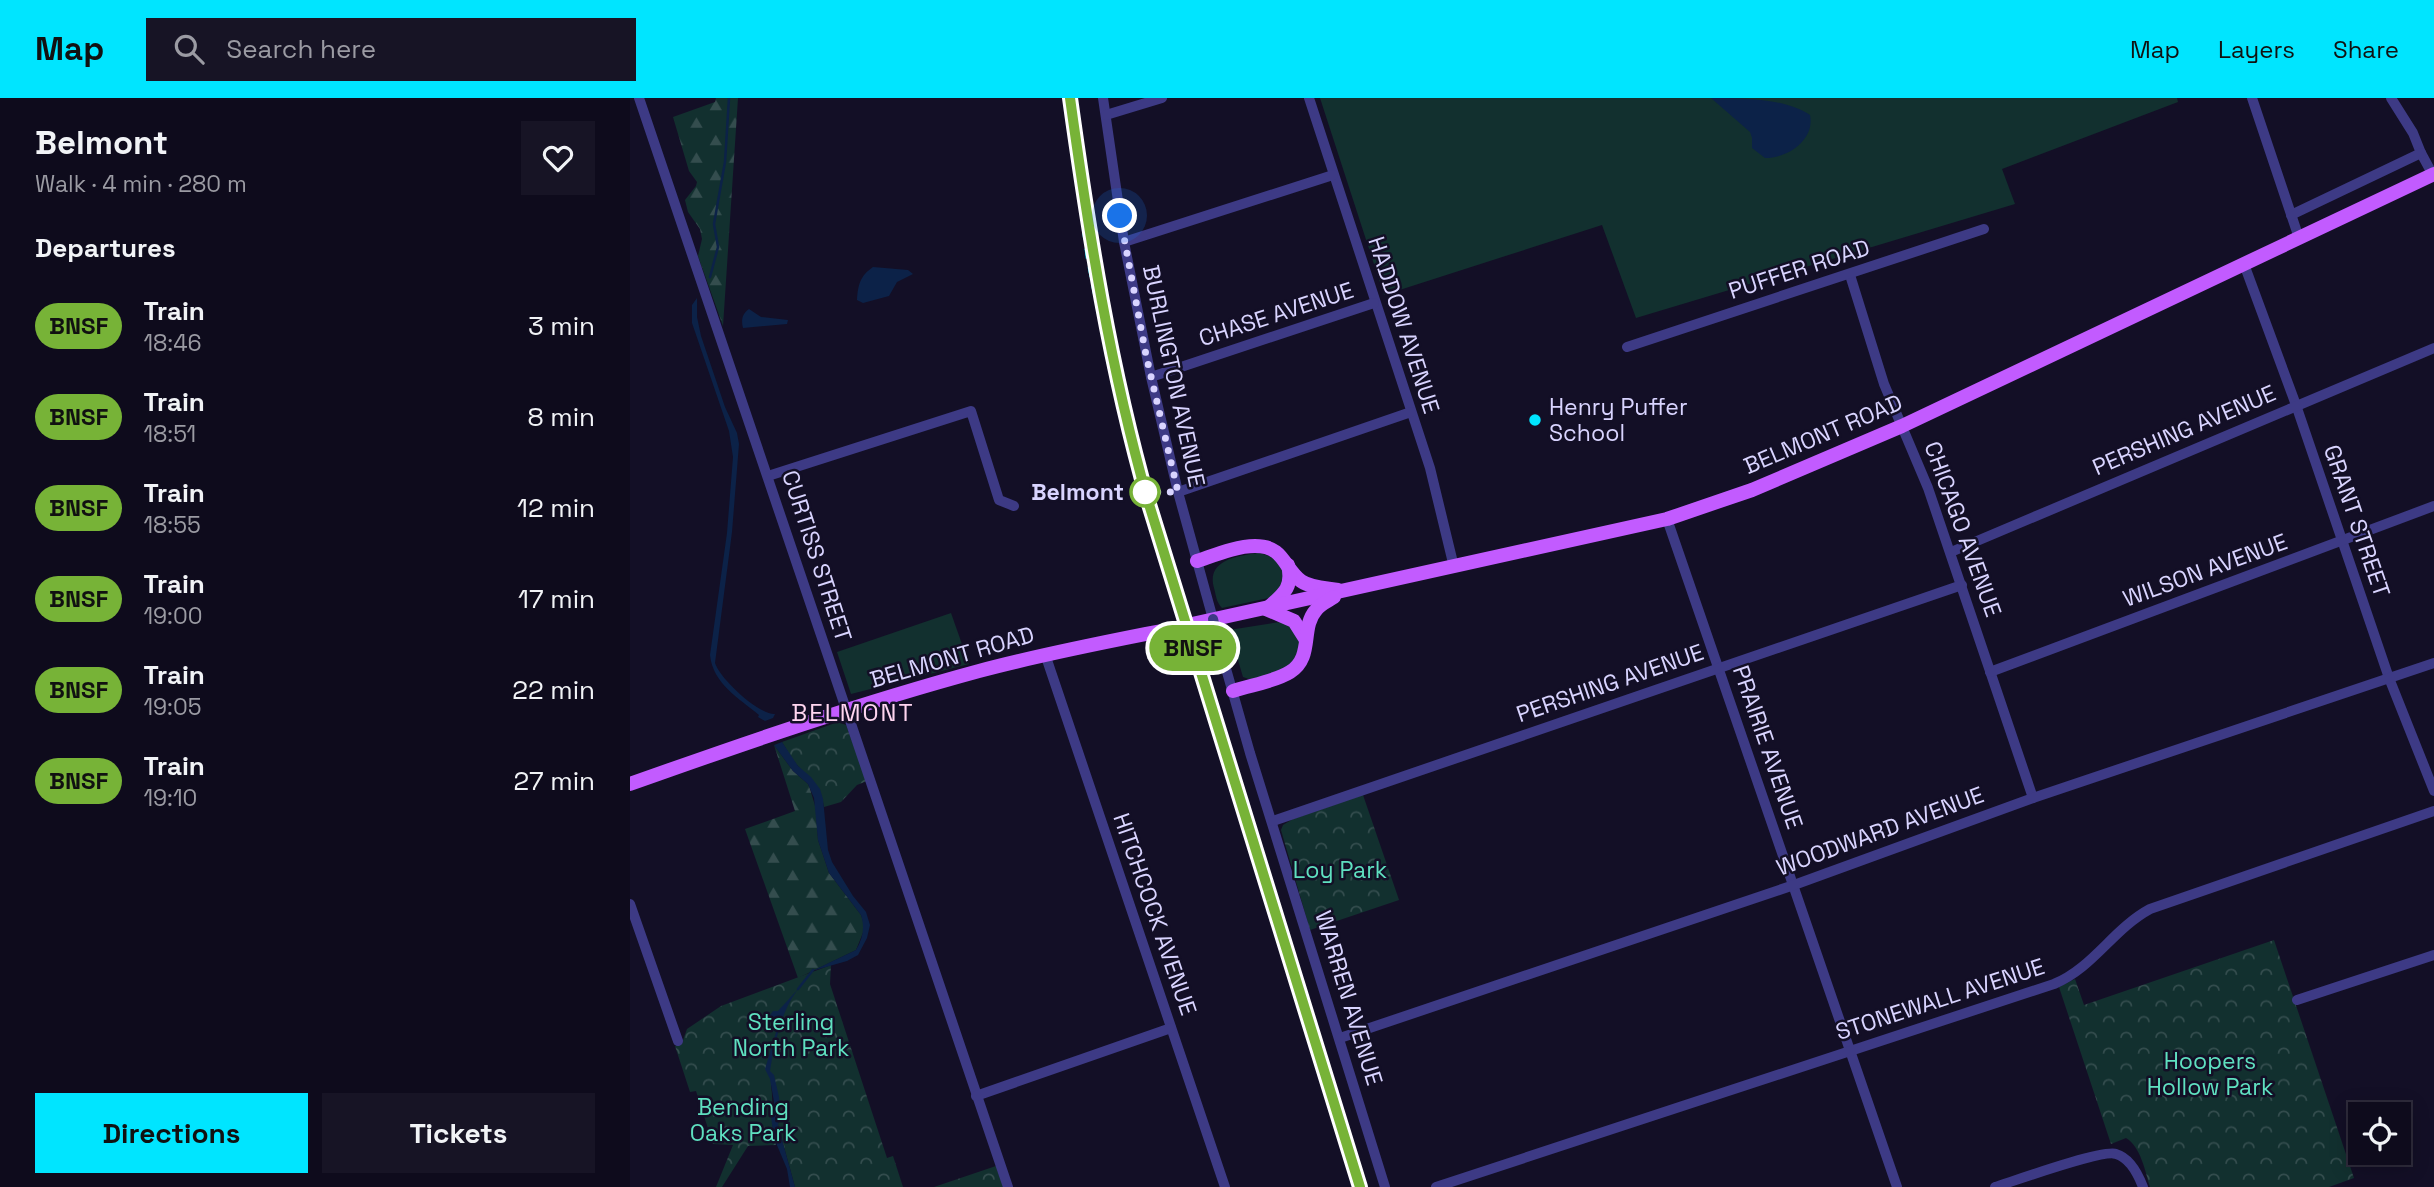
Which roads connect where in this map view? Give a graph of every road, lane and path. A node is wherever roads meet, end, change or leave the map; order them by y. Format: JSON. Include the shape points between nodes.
{"nodes":[{"id":1,"x":639,"y":98,"type":"edge"},
{"id":2,"x":1103,"y":98,"type":"edge"},
{"id":3,"x":1162,"y":98,"type":"edge"},
{"id":4,"x":1309,"y":98,"type":"edge"},
{"id":5,"x":2252,"y":98,"type":"edge"},
{"id":6,"x":2390,"y":98,"type":"edge"},
{"id":7,"x":1106,"y":115,"type":"junction"},
{"id":8,"x":2421,"y":153,"type":"junction"},
{"id":9,"x":1333,"y":175,"type":"junction"},
{"id":10,"x":2433,"y":175,"type":"edge"},
{"id":11,"x":2291,"y":215,"type":"junction"},
{"id":12,"x":1984,"y":229,"type":"dead end"},
{"id":13,"x":2299,"y":238,"type":"junction"},
{"id":14,"x":1124,"y":242,"type":"junction"},
{"id":15,"x":2244,"y":264,"type":"junction"},
{"id":16,"x":1850,"y":275,"type":"junction"},
{"id":17,"x":1374,"y":303,"type":"junction"},
{"id":18,"x":1627,"y":347,"type":"dead end"},
{"id":19,"x":2434,"y":348,"type":"edge"},
{"id":20,"x":1151,"y":377,"type":"junction"},
{"id":21,"x":2296,"y":405,"type":"junction"},
{"id":22,"x":1411,"y":412,"type":"junction"},
{"id":23,"x":1902,"y":426,"type":"junction"},
{"id":24,"x":768,"y":476,"type":"junction"},
{"id":25,"x":1178,"y":492,"type":"junction"},
{"id":26,"x":1014,"y":506,"type":"dead end"},
{"id":27,"x":2434,"y":506,"type":"edge"},
{"id":28,"x":1667,"y":519,"type":"junction"},
{"id":29,"x":2341,"y":542,"type":"junction"},
{"id":30,"x":1951,"y":552,"type":"junction"},
{"id":31,"x":1197,"y":561,"type":"junction"},
{"id":32,"x":1287,"y":564,"type":"junction"},
{"id":33,"x":1454,"y":567,"type":"junction"},
{"id":34,"x":1962,"y":585,"type":"junction"},
{"id":35,"x":1344,"y":591,"type":"junction"},
{"id":36,"x":1266,"y":609,"type":"junction"},
{"id":37,"x":1213,"y":619,"type":"joint"},
{"id":38,"x":1192,"y":624,"type":"dead end"},
{"id":39,"x":1171,"y":629,"type":"dead end"},
{"id":40,"x":1307,"y":641,"type":"junction"},
{"id":41,"x":1045,"y":654,"type":"junction"},
{"id":42,"x":2434,"y":663,"type":"edge"},
{"id":43,"x":1718,"y":668,"type":"junction"},
{"id":44,"x":1990,"y":672,"type":"junction"},
{"id":45,"x":2389,"y":678,"type":"junction"},
{"id":46,"x":1233,"y":691,"type":"junction"},
{"id":47,"x":846,"y":711,"type":"junction"},
{"id":48,"x":630,"y":784,"type":"edge"},
{"id":49,"x":2434,"y":791,"type":"edge"},
{"id":50,"x":2034,"y":798,"type":"junction"},
{"id":51,"x":2434,"y":811,"type":"edge"},
{"id":52,"x":1273,"y":821,"type":"junction"},
{"id":53,"x":1794,"y":885,"type":"junction"},
{"id":54,"x":630,"y":904,"type":"edge"},
{"id":55,"x":2434,"y":955,"type":"edge"},
{"id":56,"x":2297,"y":1000,"type":"dead end"},
{"id":57,"x":1171,"y":1028,"type":"junction"},
{"id":58,"x":1340,"y":1038,"type":"junction"},
{"id":59,"x":678,"y":1041,"type":"dead end"},
{"id":60,"x":1850,"y":1050,"type":"junction"},
{"id":61,"x":976,"y":1096,"type":"junction"},
{"id":62,"x":1007,"y":1187,"type":"edge"},
{"id":63,"x":1225,"y":1187,"type":"edge"},
{"id":64,"x":1385,"y":1187,"type":"edge"},
{"id":65,"x":1436,"y":1187,"type":"edge"},
{"id":66,"x":1897,"y":1187,"type":"edge"},
{"id":67,"x":1995,"y":1187,"type":"edge"},
{"id":68,"x":2143,"y":1187,"type":"edge"}],
"edges":[{"from":1,"to":24,"type":"street","name":"CURTISS STREET"},
{"from":2,"to":7,"type":"street","name":"BURLINGTON AVENUE"},
{"from":3,"to":7,"type":"street"},
{"from":4,"to":9,"type":"street","name":"HADDOW AVENUE"},
{"from":5,"to":11,"type":"street"},
{"from":6,"to":8,"type":"street"},
{"from":7,"to":14,"type":"street","name":"BURLINGTON AVENUE"},
{"from":8,"to":10,"type":"street"},
{"from":8,"to":11,"type":"street"},
{"from":9,"to":14,"type":"street"},
{"from":9,"to":17,"type":"street","name":"HADDOW AVENUE"},
{"from":10,"to":13,"type":"main road","name":"BELMONT ROAD"},
{"from":11,"to":13,"type":"street"},
{"from":12,"to":16,"type":"street","name":"PUFFER ROAD"},
{"from":13,"to":15,"type":"main road","name":"BELMONT ROAD"},
{"from":14,"to":20,"type":"street","name":"BURLINGTON AVENUE"},
{"from":15,"to":21,"type":"street","name":"GRANT STREET"},
{"from":15,"to":23,"type":"main road","name":"BELMONT ROAD"},
{"from":16,"to":18,"type":"street","name":"PUFFER ROAD"},
{"from":16,"to":23,"type":"street","name":"CHICAGO AVENUE"},
{"from":17,"to":20,"type":"street","name":"CHASE AVENUE"},
{"from":17,"to":22,"type":"street","name":"HADDOW AVENUE"},
{"from":19,"to":21,"type":"street","name":"PERSHING AVENUE"},
{"from":20,"to":25,"type":"street","name":"BURLINGTON AVENUE"},
{"from":21,"to":29,"type":"street","name":"GRANT STREET"},
{"from":21,"to":30,"type":"street","name":"PERSHING AVENUE"},
{"from":22,"to":25,"type":"street"},
{"from":22,"to":33,"type":"street","name":"HADDOW AVENUE"},
{"from":23,"to":28,"type":"main road","name":"BELMONT ROAD","via":[[1752,490]]},
{"from":23,"to":30,"type":"street","name":"CHICAGO AVENUE"},
{"from":24,"to":26,"type":"street","via":[[971,411],[999,500]]},
{"from":24,"to":47,"type":"street","name":"CURTISS STREET"},
{"from":25,"to":31,"type":"street","name":"BURLINGTON AVENUE"},
{"from":27,"to":29,"type":"street","name":"WILSON AVENUE"},
{"from":28,"to":33,"type":"main road","name":"BELMONT ROAD"},
{"from":28,"to":43,"type":"street","name":"PRAIRIE AVENUE"},
{"from":29,"to":44,"type":"street","name":"WILSON AVENUE"},
{"from":29,"to":45,"type":"street","name":"GRANT STREET"},
{"from":30,"to":34,"type":"street","name":"CHICAGO AVENUE"},
{"from":31,"to":32,"type":"main road","via":[[1259,546],[1275,551]]},
{"from":31,"to":37,"type":"street","name":"BURLINGTON AVENUE"},
{"from":32,"to":35,"type":"main road","via":[[1307,584]]},
{"from":32,"to":36,"type":"main road","via":[[1289,587]]},
{"from":33,"to":35,"type":"main road","name":"BELMONT ROAD"},
{"from":34,"to":43,"type":"street","name":"PERSHING AVENUE"},
{"from":34,"to":44,"type":"street","name":"CHICAGO AVENUE"},
{"from":35,"to":36,"type":"main road","name":"BELMONT ROAD"},
{"from":35,"to":40,"type":"main road","via":[[1315,611]]},
{"from":36,"to":38,"type":"main road","name":"BELMONT ROAD"},
{"from":36,"to":40,"type":"main road","via":[[1294,621]]},
{"from":37,"to":46,"type":"street","name":"WARREN AVENUE","bridge":true},
{"from":39,"to":41,"type":"main road","name":"BELMONT ROAD"},
{"from":40,"to":46,"type":"main road","via":[[1304,656],[1288,674]]},
{"from":41,"to":47,"type":"main road","name":"BELMONT ROAD"},
{"from":41,"to":57,"type":"street","name":"HITCHCOCK AVENUE"},
{"from":42,"to":45,"type":"street","name":"WOODWARD AVENUE"},
{"from":43,"to":52,"type":"street","name":"PERSHING AVENUE"},
{"from":43,"to":53,"type":"street","name":"PRAIRIE AVENUE"},
{"from":44,"to":50,"type":"street","name":"CHICAGO AVENUE"},
{"from":45,"to":49,"type":"street","name":"GRANT STREET"},
{"from":45,"to":50,"type":"street","name":"WOODWARD AVENUE"},
{"from":46,"to":52,"type":"street","name":"WARREN AVENUE"},
{"from":47,"to":48,"type":"main road","name":"BELMONT ROAD"},
{"from":47,"to":61,"type":"street","name":"CURTISS STREET"},
{"from":50,"to":53,"type":"street","name":"WOODWARD AVENUE"},
{"from":51,"to":60,"type":"street","name":"STONEWALL AVENUE","via":[[2158,905],[2127,923],[2067,978]]},
{"from":52,"to":58,"type":"street","name":"WARREN AVENUE"},
{"from":53,"to":58,"type":"street","name":"WOODWARD AVENUE"},
{"from":53,"to":60,"type":"street","name":"PRAIRIE AVENUE"},
{"from":54,"to":59,"type":"street"},
{"from":55,"to":56,"type":"street"},
{"from":57,"to":61,"type":"street"},
{"from":57,"to":63,"type":"street","name":"HITCHCOCK AVENUE"},
{"from":58,"to":64,"type":"street","name":"WARREN AVENUE"},
{"from":60,"to":65,"type":"street","name":"STONEWALL AVENUE"},
{"from":60,"to":66,"type":"street","name":"PRAIRIE AVENUE"},
{"from":61,"to":62,"type":"street","name":"CURTISS STREET"},
{"from":67,"to":68,"type":"street","via":[[2106,1153],[2125,1158]]}]}
